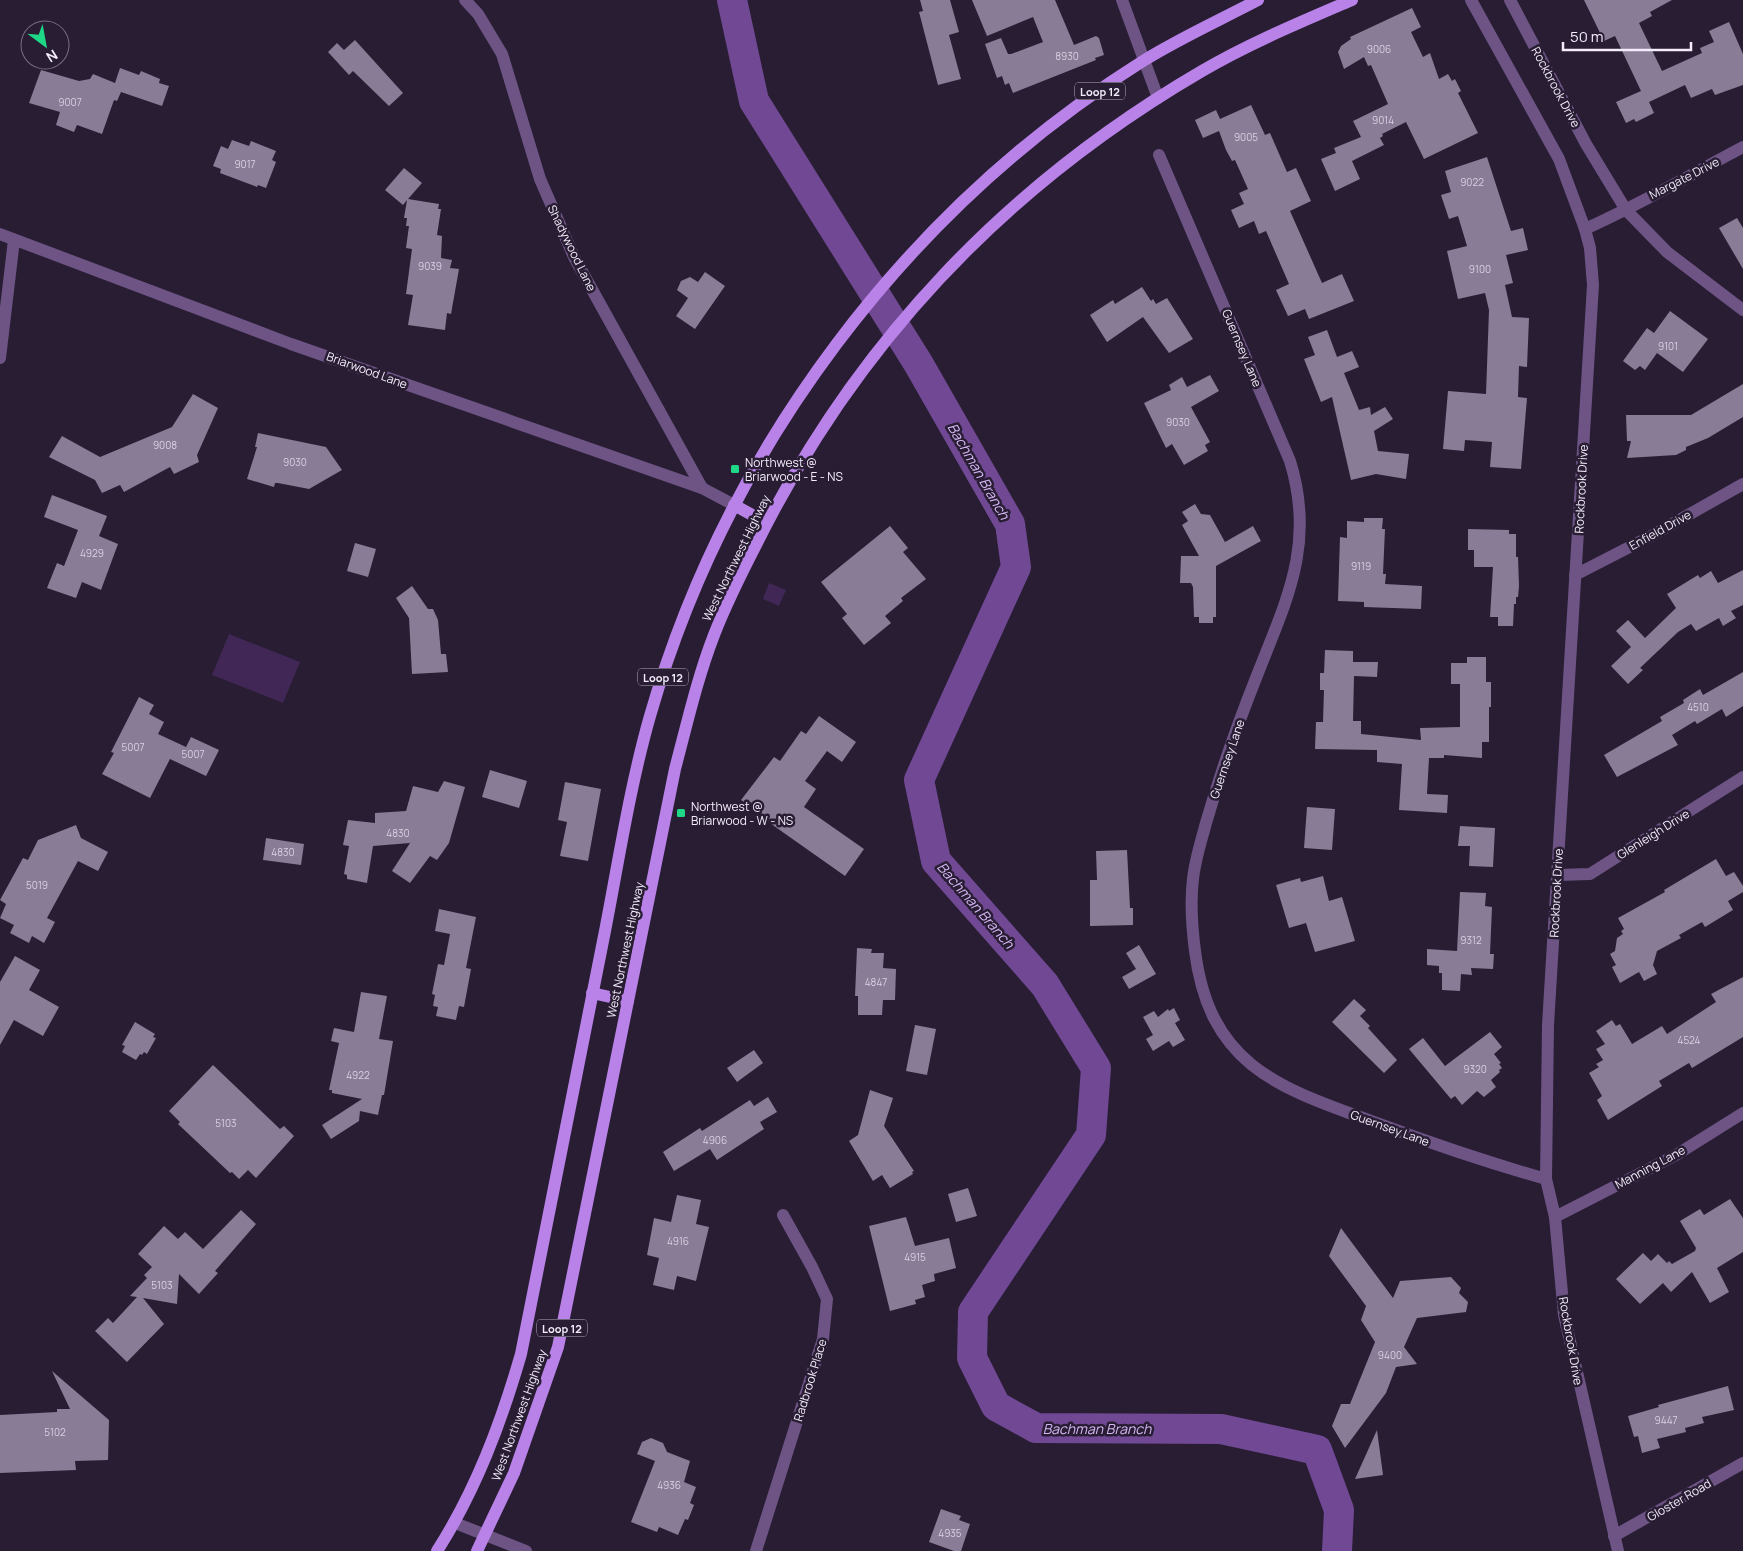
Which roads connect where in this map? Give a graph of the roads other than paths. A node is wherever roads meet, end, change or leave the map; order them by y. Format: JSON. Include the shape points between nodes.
{"nodes":[{"id":1,"x":465,"y":0,"type":"edge"},
{"id":2,"x":1122,"y":0,"type":"edge"},
{"id":3,"x":1258,"y":0,"type":"edge"},
{"id":4,"x":1352,"y":0,"type":"edge"},
{"id":5,"x":1471,"y":0,"type":"edge"},
{"id":6,"x":1510,"y":0,"type":"edge"},
{"id":7,"x":1144,"y":60,"type":"junction"},
{"id":8,"x":1158,"y":98,"type":"junction"},
{"id":9,"x":1743,"y":147,"type":"edge"},
{"id":10,"x":1159,"y":155,"type":"dead end"},
{"id":11,"x":1626,"y":210,"type":"junction"},
{"id":12,"x":1585,"y":229,"type":"junction"},
{"id":13,"x":0,"y":234,"type":"edge"},
{"id":14,"x":14,"y":240,"type":"junction"},
{"id":15,"x":1743,"y":310,"type":"edge"},
{"id":16,"x":0,"y":358,"type":"edge"},
{"id":17,"x":1743,"y":484,"type":"edge"},
{"id":18,"x":702,"y":488,"type":"junction"},
{"id":19,"x":734,"y":505,"type":"junction"},
{"id":20,"x":767,"y":523,"type":"junction"},
{"id":21,"x":1575,"y":575,"type":"junction"},
{"id":22,"x":1743,"y":777,"type":"edge"},
{"id":23,"x":1558,"y":875,"type":"junction"},
{"id":24,"x":592,"y":993,"type":"junction"},
{"id":25,"x":628,"y":1000,"type":"junction"},
{"id":26,"x":1743,"y":1113,"type":"edge"},
{"id":27,"x":1546,"y":1179,"type":"junction"},
{"id":28,"x":783,"y":1215,"type":"dead end"},
{"id":29,"x":1555,"y":1218,"type":"junction"},
{"id":30,"x":1743,"y":1463,"type":"edge"},
{"id":31,"x":455,"y":1523,"type":"junction"},
{"id":32,"x":485,"y":1536,"type":"junction"},
{"id":33,"x":1614,"y":1536,"type":"junction"},
{"id":34,"x":437,"y":1551,"type":"edge"},
{"id":35,"x":476,"y":1551,"type":"edge"},
{"id":36,"x":526,"y":1551,"type":"edge"},
{"id":37,"x":756,"y":1551,"type":"edge"},
{"id":38,"x":1618,"y":1551,"type":"edge"}],
"edges":[{"from":1,"to":18,"type":"street","name":"Shadywood Lane","via":[[478,14],[502,54],[540,179],[574,257]]},
{"from":2,"to":7,"type":"street"},
{"from":3,"to":7,"type":"main road","name":"West Northwest Highway","number":"Loop 12"},
{"from":4,"to":8,"type":"main road","name":"West Northwest Highway","number":"Loop 12","via":[[1282,30]]},
{"from":5,"to":12,"type":"street","name":"Rockbrook Drive","via":[[1559,159]]},
{"from":6,"to":11,"type":"street","name":"Rockbrook Drive","via":[[1586,144]]},
{"from":7,"to":8,"type":"street"},
{"from":7,"to":19,"type":"main road","name":"West Northwest Highway","number":"Loop 12","via":[[1036,137],[974,189],[889,279],[797,398]]},
{"from":8,"to":20,"type":"main road","name":"West Northwest Highway","number":"Loop 12","via":[[1058,168],[956,262],[900,323],[842,396]]},
{"from":9,"to":11,"type":"street","name":"Margate Drive"},
{"from":10,"to":27,"type":"street","name":"Guernsey Lane","via":[[1290,461],[1301,514],[1298,559],[1284,606],[1216,790],[1195,865],[1192,928],[1204,992],[1222,1033],[1233,1048],[1281,1085],[1316,1102]]},
{"from":11,"to":12,"type":"street"},
{"from":11,"to":15,"type":"street","name":"Rockbrook Drive","via":[[1667,252]]},
{"from":12,"to":21,"type":"street","name":"Rockbrook Drive","via":[[1593,285]]},
{"from":13,"to":14,"type":"street","name":"Briarwood Lane"},
{"from":14,"to":16,"type":"street"},
{"from":14,"to":18,"type":"street","name":"Briarwood Lane","via":[[134,282],[292,344]]},
{"from":17,"to":21,"type":"street","name":"Enfield Drive"},
{"from":18,"to":19,"type":"street","name":"Briarwood Lane"},
{"from":19,"to":20,"type":"main road"},
{"from":19,"to":24,"type":"main road","name":"West Northwest Highway","number":"Loop 12","via":[[692,597],[650,714]]},
{"from":20,"to":25,"type":"main road","name":"West Northwest Highway","number":"Loop 12","via":[[726,605],[694,697],[675,769]]},
{"from":21,"to":23,"type":"street","name":"Rockbrook Drive"},
{"from":22,"to":23,"type":"street","name":"Glenleigh Drive","via":[[1590,874]]},
{"from":23,"to":27,"type":"street","name":"Rockbrook Drive","via":[[1548,1026]]},
{"from":24,"to":25,"type":"main road"},
{"from":24,"to":31,"type":"main road","name":"West Northwest Highway","number":"Loop 12","via":[[521,1354],[485,1460]]},
{"from":25,"to":32,"type":"main road","name":"West Northwest Highway","number":"Loop 12","via":[[558,1347],[517,1464]]},
{"from":26,"to":29,"type":"street","name":"Manning Lane","via":[[1676,1155]]},
{"from":27,"to":29,"type":"street","name":"Rockbrook Drive"},
{"from":28,"to":37,"type":"street","name":"Radbrook Place","via":[[827,1299],[824,1339]]},
{"from":29,"to":33,"type":"street","name":"Rockbrook Drive","via":[[1564,1315]]},
{"from":30,"to":33,"type":"street","name":"Gloster Road"},
{"from":31,"to":32,"type":"street"},
{"from":31,"to":34,"type":"main road","name":"West Northwest Highway","number":"Loop 12"},
{"from":32,"to":35,"type":"main road","name":"West Northwest Highway","number":"Loop 12"},
{"from":32,"to":36,"type":"street"},
{"from":33,"to":38,"type":"street","name":"Rockbrook Drive"}]}
